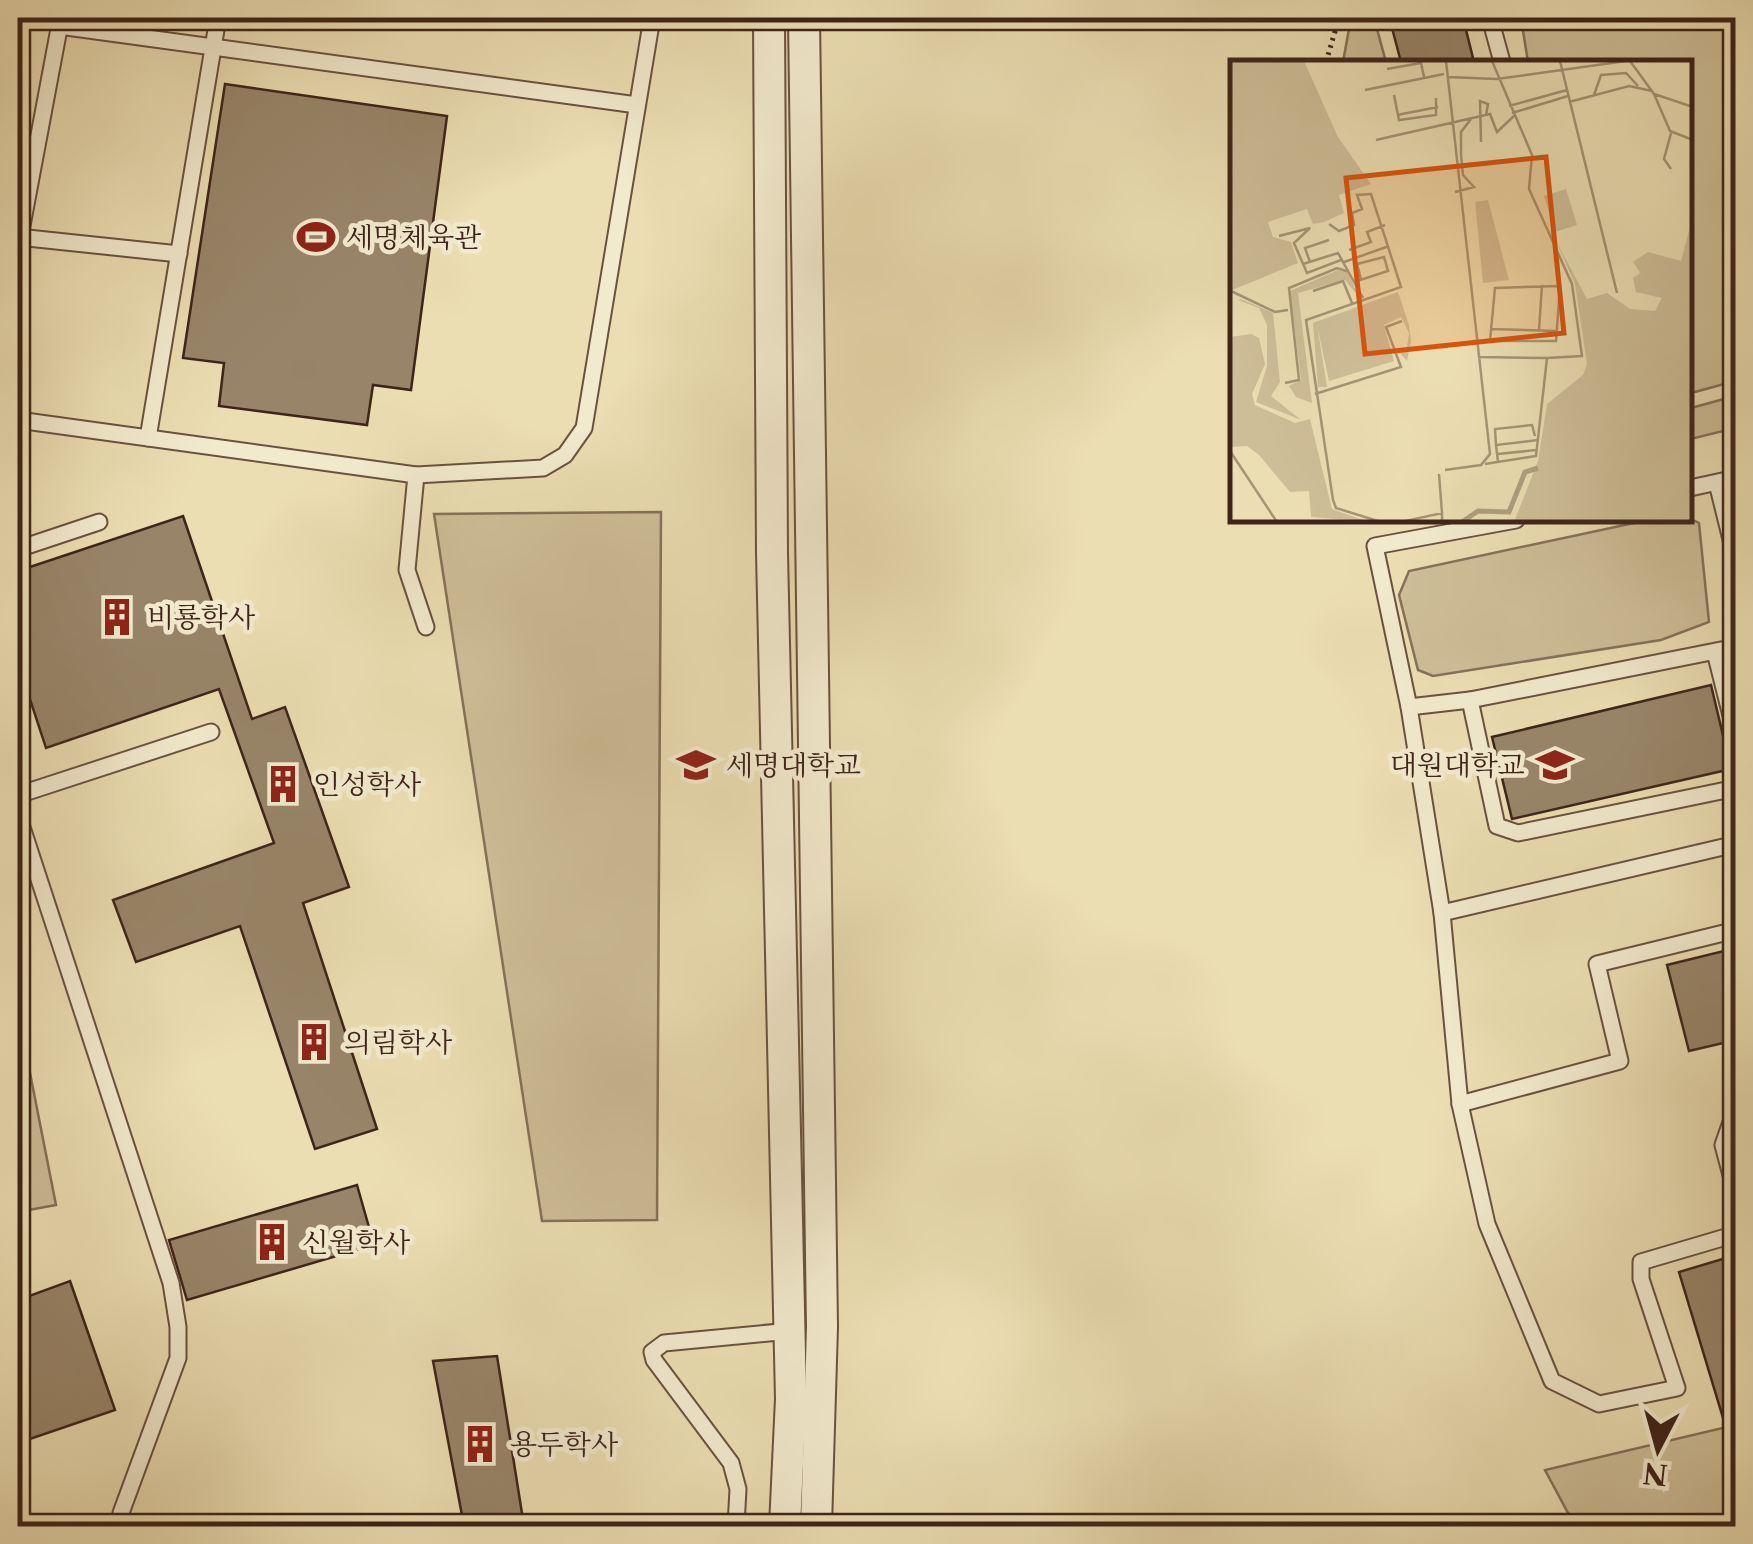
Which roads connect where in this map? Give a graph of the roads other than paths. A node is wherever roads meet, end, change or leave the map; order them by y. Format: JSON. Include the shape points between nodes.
{"nodes":[{"id":1,"x":218,"y":18,"type":"edge"},
{"id":2,"x":652,"y":18,"type":"edge"},
{"id":3,"x":769,"y":18,"type":"edge"},
{"id":4,"x":804,"y":18,"type":"edge"},
{"id":5,"x":1490,"y":18,"type":"edge"},
{"id":6,"x":60,"y":22,"type":"edge"},
{"id":7,"x":212,"y":49,"type":"junction"},
{"id":8,"x":1501,"y":60,"type":"edge"},
{"id":9,"x":638,"y":105,"type":"junction"},
{"id":10,"x":18,"y":240,"type":"edge"},
{"id":11,"x":179,"y":254,"type":"junction"},
{"id":12,"x":18,"y":420,"type":"edge"},
{"id":13,"x":148,"y":438,"type":"junction"},
{"id":14,"x":416,"y":475,"type":"junction"},
{"id":15,"x":1736,"y":478,"type":"edge"},
{"id":16,"x":1717,"y":483,"type":"junction"},
{"id":17,"x":1693,"y":487,"type":"edge"},
{"id":18,"x":98,"y":522,"type":"dead end"},
{"id":19,"x":1505,"y":522,"type":"edge"},
{"id":20,"x":18,"y":549,"type":"edge"},
{"id":21,"x":1736,"y":560,"type":"edge"},
{"id":22,"x":426,"y":626,"type":"dead end"},
{"id":23,"x":1736,"y":647,"type":"edge"},
{"id":24,"x":1715,"y":652,"type":"junction"},
{"id":25,"x":775,"y":681,"type":"junction"},
{"id":26,"x":813,"y":681,"type":"junction"},
{"id":27,"x":1470,"y":700,"type":"junction"},
{"id":28,"x":1409,"y":707,"type":"junction"},
{"id":29,"x":211,"y":732,"type":"dead end"},
{"id":30,"x":1736,"y":736,"type":"edge"},
{"id":31,"x":1736,"y":788,"type":"edge"},
{"id":32,"x":18,"y":795,"type":"edge"},
{"id":33,"x":18,"y":815,"type":"edge"},
{"id":34,"x":1736,"y":844,"type":"edge"},
{"id":35,"x":1442,"y":913,"type":"junction"},
{"id":36,"x":1736,"y":930,"type":"edge"},
{"id":37,"x":1460,"y":1104,"type":"junction"},
{"id":38,"x":1736,"y":1124,"type":"edge"},
{"id":39,"x":1736,"y":1194,"type":"edge"},
{"id":40,"x":1736,"y":1234,"type":"edge"},
{"id":41,"x":822,"y":1327,"type":"junction"},
{"id":42,"x":790,"y":1332,"type":"junction"},
{"id":43,"x":120,"y":1526,"type":"edge"},
{"id":44,"x":736,"y":1526,"type":"edge"},
{"id":45,"x":784,"y":1526,"type":"edge"},
{"id":46,"x":816,"y":1526,"type":"edge"}],
"edges":[{"from":1,"to":7,"type":"lane"},
{"from":2,"to":9,"type":"lane"},
{"from":3,"to":25,"type":"street"},
{"from":4,"to":26,"type":"street"},
{"from":5,"to":8,"type":"lane"},
{"from":6,"to":7,"type":"lane"},
{"from":6,"to":10,"type":"lane"},
{"from":7,"to":9,"type":"lane"},
{"from":7,"to":11,"type":"lane"},
{"from":9,"to":14,"type":"lane","via":[[584,428],[565,455],[543,468]]},
{"from":10,"to":11,"type":"lane"},
{"from":11,"to":13,"type":"lane"},
{"from":12,"to":13,"type":"lane"},
{"from":13,"to":14,"type":"lane"},
{"from":14,"to":22,"type":"lane","via":[[407,570]]},
{"from":15,"to":16,"type":"lane"},
{"from":16,"to":17,"type":"lane"},
{"from":16,"to":21,"type":"lane"},
{"from":18,"to":20,"type":"lane"},
{"from":19,"to":28,"type":"lane","via":[[1376,546]]},
{"from":23,"to":24,"type":"lane"},
{"from":24,"to":27,"type":"lane"},
{"from":24,"to":30,"type":"lane"},
{"from":25,"to":26,"type":"street"},
{"from":25,"to":42,"type":"street"},
{"from":26,"to":41,"type":"street"},
{"from":27,"to":28,"type":"lane"},
{"from":27,"to":31,"type":"lane","via":[[1497,826],[1518,833]]},
{"from":28,"to":35,"type":"lane"},
{"from":29,"to":32,"type":"lane"},
{"from":33,"to":43,"type":"lane","via":[[171,1282],[178,1327],[178,1358]]},
{"from":34,"to":35,"type":"lane"},
{"from":35,"to":37,"type":"lane"},
{"from":36,"to":37,"type":"lane","via":[[1597,964],[1620,1061]]},
{"from":37,"to":40,"type":"lane","via":[[1487,1224],[1552,1381],[1599,1404],[1677,1388],[1641,1262]]},
{"from":38,"to":39,"type":"lane","via":[[1722,1144]]},
{"from":41,"to":42,"type":"street"},
{"from":41,"to":46,"type":"street"},
{"from":42,"to":44,"type":"lane","via":[[664,1343],[652,1352],[731,1463]]},
{"from":42,"to":45,"type":"street"}]}
